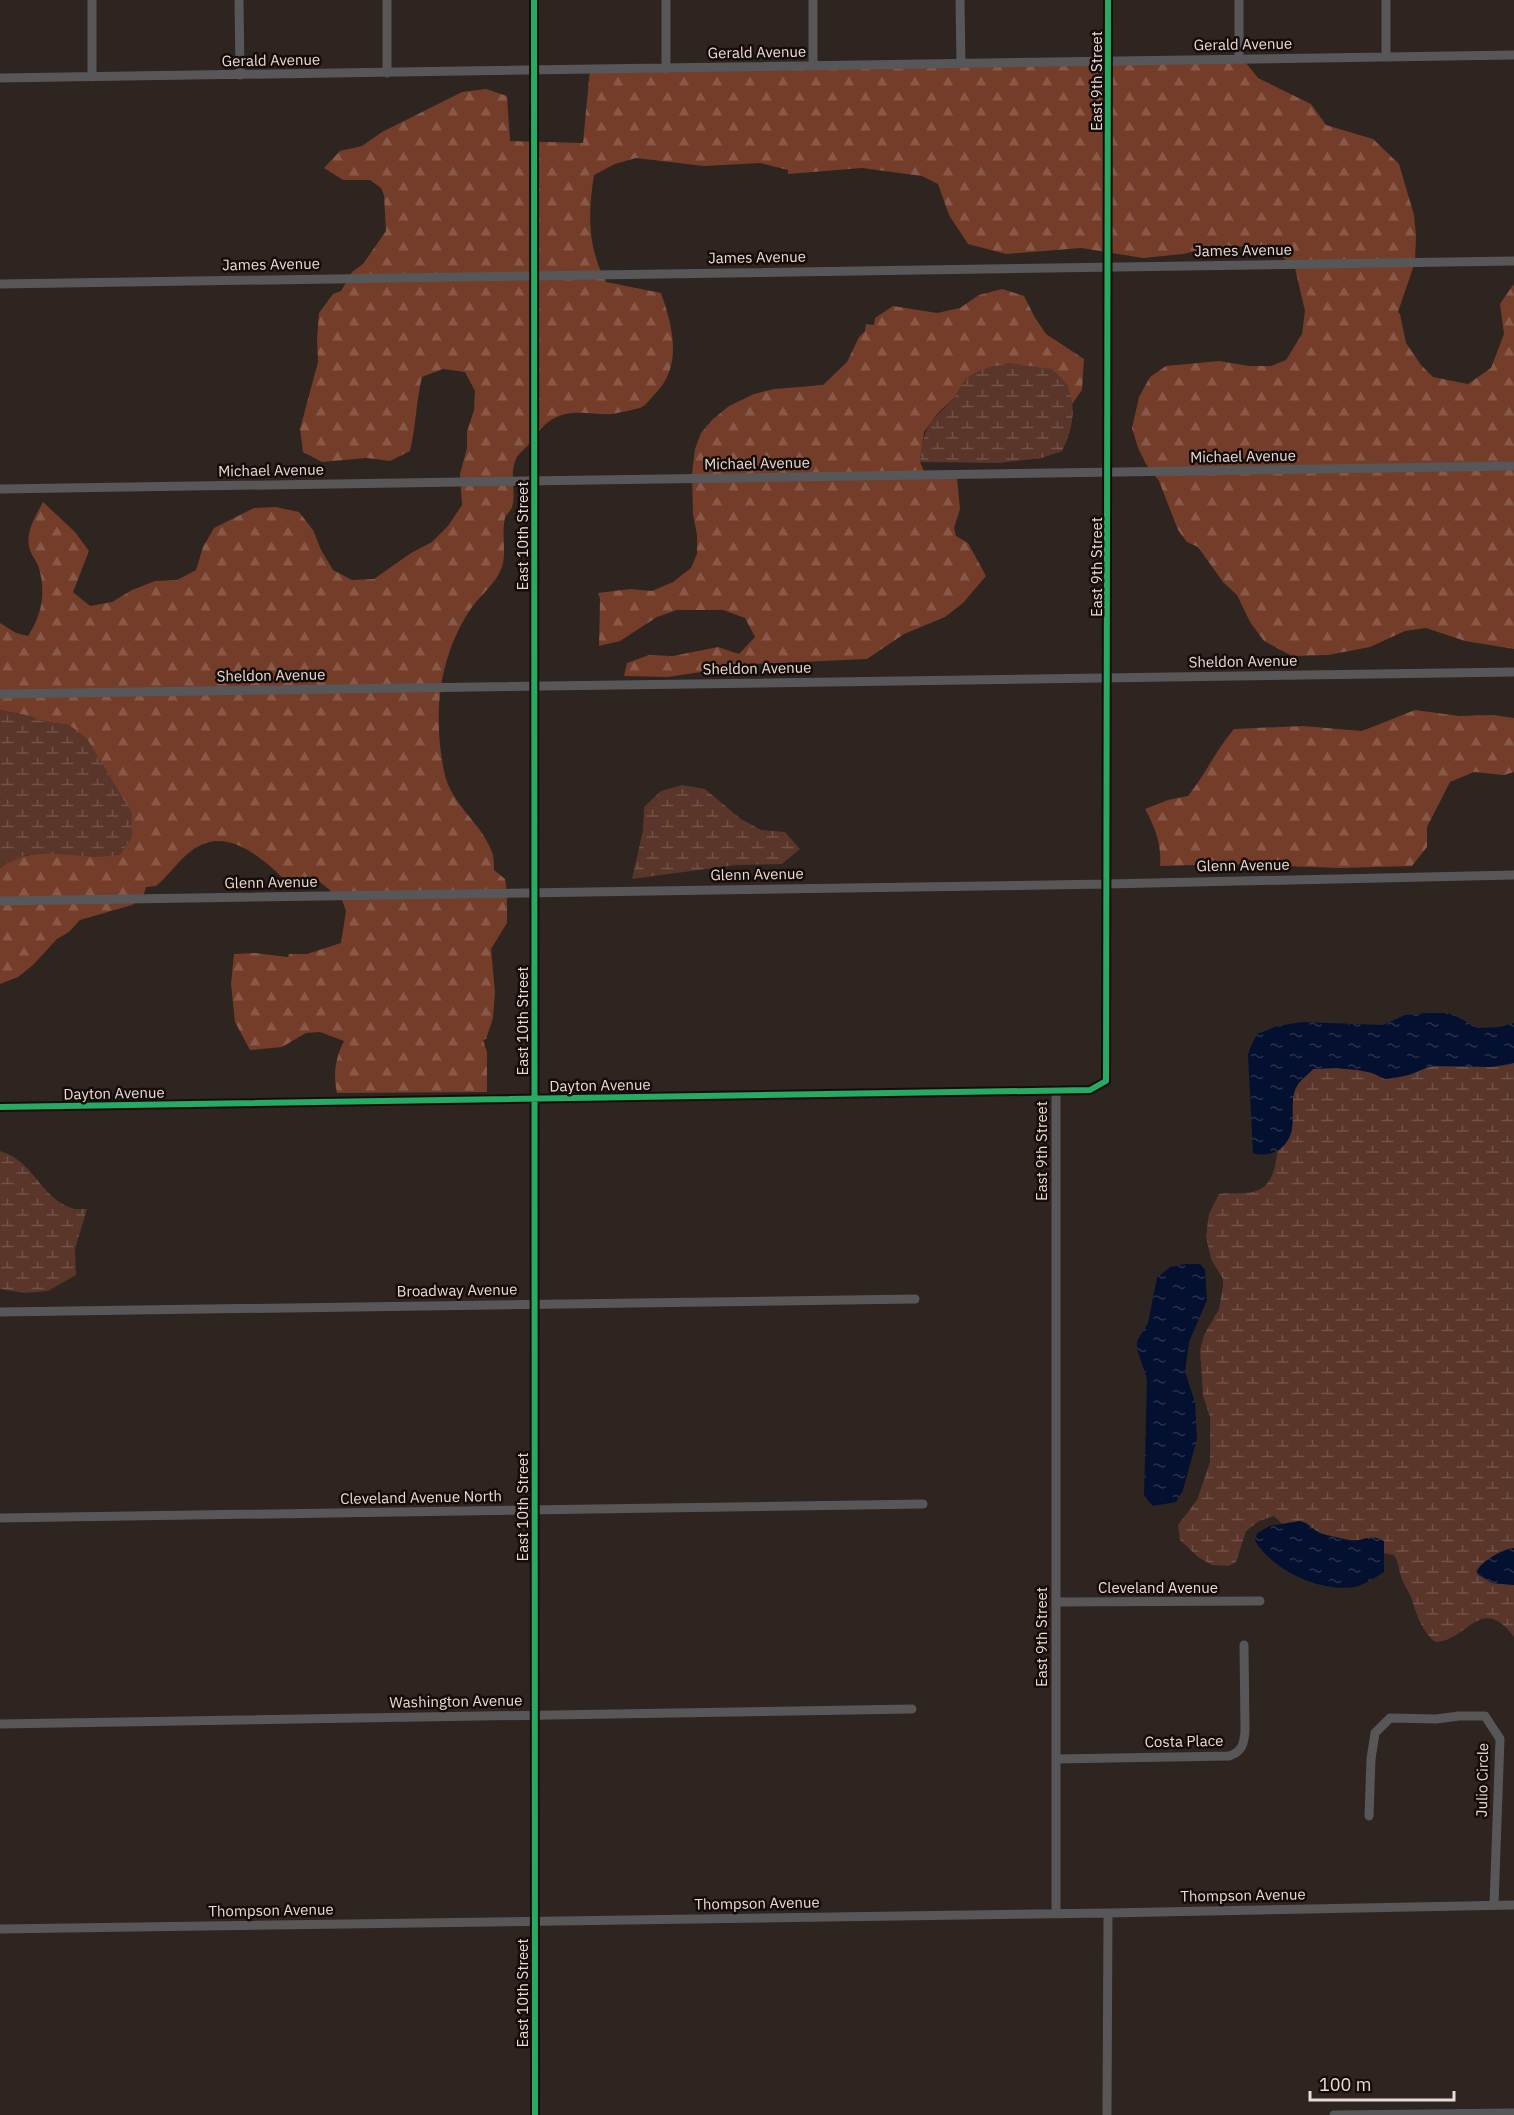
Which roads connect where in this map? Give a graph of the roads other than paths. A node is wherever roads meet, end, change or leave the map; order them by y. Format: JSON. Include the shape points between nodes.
{"nodes":[{"id":1,"x":92,"y":0,"type":"edge"},
{"id":2,"x":239,"y":0,"type":"edge"},
{"id":3,"x":387,"y":0,"type":"edge"},
{"id":4,"x":534,"y":0,"type":"edge"},
{"id":5,"x":666,"y":0,"type":"edge"},
{"id":6,"x":813,"y":0,"type":"edge"},
{"id":7,"x":960,"y":0,"type":"edge"},
{"id":8,"x":1108,"y":0,"type":"edge"},
{"id":9,"x":1239,"y":0,"type":"edge"},
{"id":10,"x":1386,"y":0,"type":"edge"},
{"id":11,"x":1514,"y":55,"type":"edge"},
{"id":12,"x":1386,"y":57,"type":"junction"},
{"id":13,"x":1239,"y":59,"type":"junction"},
{"id":14,"x":1108,"y":62,"type":"junction"},
{"id":15,"x":961,"y":64,"type":"junction"},
{"id":16,"x":813,"y":66,"type":"junction"},
{"id":17,"x":666,"y":69,"type":"junction"},
{"id":18,"x":534,"y":70,"type":"junction"},
{"id":19,"x":387,"y":73,"type":"junction"},
{"id":20,"x":240,"y":75,"type":"junction"},
{"id":21,"x":92,"y":77,"type":"junction"},
{"id":22,"x":0,"y":78,"type":"edge"},
{"id":23,"x":1514,"y":261,"type":"edge"},
{"id":24,"x":1108,"y":267,"type":"junction"},
{"id":25,"x":534,"y":276,"type":"junction"},
{"id":26,"x":0,"y":284,"type":"edge"},
{"id":27,"x":1514,"y":466,"type":"edge"},
{"id":28,"x":1108,"y":473,"type":"junction"},
{"id":29,"x":534,"y":481,"type":"junction"},
{"id":30,"x":0,"y":489,"type":"edge"},
{"id":31,"x":1514,"y":672,"type":"edge"},
{"id":32,"x":1108,"y":678,"type":"junction"},
{"id":33,"x":535,"y":686,"type":"junction"},
{"id":34,"x":0,"y":694,"type":"edge"},
{"id":35,"x":1514,"y":875,"type":"edge"},
{"id":36,"x":1108,"y":884,"type":"junction"},
{"id":37,"x":534,"y":892,"type":"junction"},
{"id":38,"x":0,"y":901,"type":"edge"},
{"id":39,"x":1056,"y":1090,"type":"junction"},
{"id":40,"x":534,"y":1098,"type":"junction"},
{"id":41,"x":0,"y":1107,"type":"edge"},
{"id":42,"x":915,"y":1299,"type":"dead end"},
{"id":43,"x":534,"y":1304,"type":"junction"},
{"id":44,"x":0,"y":1312,"type":"edge"},
{"id":45,"x":923,"y":1504,"type":"dead end"},
{"id":46,"x":534,"y":1510,"type":"junction"},
{"id":47,"x":0,"y":1518,"type":"edge"},
{"id":48,"x":1260,"y":1601,"type":"dead end"},
{"id":49,"x":1056,"y":1602,"type":"junction"},
{"id":50,"x":1244,"y":1645,"type":"dead end"},
{"id":51,"x":912,"y":1709,"type":"dead end"},
{"id":52,"x":534,"y":1715,"type":"junction"},
{"id":53,"x":0,"y":1724,"type":"edge"},
{"id":54,"x":1056,"y":1759,"type":"junction"},
{"id":55,"x":1369,"y":1816,"type":"dead end"},
{"id":56,"x":1494,"y":1905,"type":"junction"},
{"id":57,"x":1514,"y":1905,"type":"edge"},
{"id":58,"x":1056,"y":1913,"type":"junction"},
{"id":59,"x":1108,"y":1913,"type":"junction"},
{"id":60,"x":535,"y":1921,"type":"junction"},
{"id":61,"x":0,"y":1929,"type":"edge"},
{"id":62,"x":1514,"y":2113,"type":"edge"},
{"id":63,"x":535,"y":2115,"type":"edge"},
{"id":64,"x":1107,"y":2115,"type":"edge"},
{"id":65,"x":1334,"y":2115,"type":"edge"}],
"edges":[{"from":1,"to":21,"type":"street"},
{"from":2,"to":20,"type":"street"},
{"from":3,"to":19,"type":"street"},
{"from":4,"to":18,"type":"street","name":"East 10th Street"},
{"from":5,"to":17,"type":"street"},
{"from":6,"to":16,"type":"street"},
{"from":7,"to":15,"type":"street"},
{"from":8,"to":14,"type":"street","name":"East 9th Street"},
{"from":9,"to":13,"type":"street"},
{"from":10,"to":12,"type":"street"},
{"from":11,"to":12,"type":"street","name":"Gerald Avenue"},
{"from":12,"to":13,"type":"street","name":"Gerald Avenue"},
{"from":13,"to":14,"type":"street","name":"Gerald Avenue"},
{"from":14,"to":15,"type":"street","name":"Gerald Avenue"},
{"from":14,"to":24,"type":"street","name":"East 9th Street"},
{"from":15,"to":16,"type":"street","name":"Gerald Avenue"},
{"from":16,"to":17,"type":"street","name":"Gerald Avenue"},
{"from":17,"to":18,"type":"street","name":"Gerald Avenue"},
{"from":18,"to":19,"type":"street","name":"Gerald Avenue"},
{"from":18,"to":25,"type":"street","name":"East 10th Street"},
{"from":19,"to":20,"type":"street","name":"Gerald Avenue"},
{"from":20,"to":21,"type":"street","name":"Gerald Avenue"},
{"from":21,"to":22,"type":"street","name":"Gerald Avenue"},
{"from":23,"to":24,"type":"street","name":"James Avenue"},
{"from":24,"to":25,"type":"street","name":"James Avenue"},
{"from":24,"to":28,"type":"street","name":"East 9th Street"},
{"from":25,"to":26,"type":"street","name":"James Avenue"},
{"from":25,"to":29,"type":"street","name":"East 10th Street"},
{"from":27,"to":28,"type":"street","name":"Michael Avenue"},
{"from":28,"to":29,"type":"street","name":"Michael Avenue"},
{"from":28,"to":32,"type":"street","name":"East 9th Street"},
{"from":29,"to":30,"type":"street","name":"Michael Avenue"},
{"from":29,"to":33,"type":"street","name":"East 10th Street"},
{"from":31,"to":32,"type":"street","name":"Sheldon Avenue"},
{"from":32,"to":33,"type":"street","name":"Sheldon Avenue"},
{"from":32,"to":36,"type":"street","name":"East 9th Street"},
{"from":33,"to":34,"type":"street","name":"Sheldon Avenue"},
{"from":33,"to":37,"type":"street","name":"East 10th Street"},
{"from":35,"to":36,"type":"street","name":"Glenn Avenue"},
{"from":36,"to":37,"type":"street","name":"Glenn Avenue"},
{"from":36,"to":39,"type":"street","name":"East 9th Street","via":[[1106,1081],[1089,1090]]},
{"from":37,"to":38,"type":"street","name":"Glenn Avenue"},
{"from":37,"to":40,"type":"street","name":"East 10th Street"},
{"from":39,"to":40,"type":"street","name":"Dayton Avenue"},
{"from":39,"to":49,"type":"street","name":"East 9th Street"},
{"from":40,"to":41,"type":"street","name":"Dayton Avenue"},
{"from":40,"to":43,"type":"street","name":"East 10th Street"},
{"from":42,"to":43,"type":"street","name":"Broadway Avenue"},
{"from":43,"to":44,"type":"street","name":"Broadway Avenue"},
{"from":43,"to":46,"type":"street","name":"East 10th Street"},
{"from":45,"to":46,"type":"street","name":"Cleveland Avenue North"},
{"from":46,"to":47,"type":"street","name":"Cleveland Avenue North"},
{"from":46,"to":52,"type":"street","name":"East 10th Street"},
{"from":48,"to":49,"type":"street","name":"Cleveland Avenue"},
{"from":49,"to":54,"type":"street","name":"East 9th Street"},
{"from":50,"to":54,"type":"street","name":"Costa Place","via":[[1245,1731],[1244,1743],[1236,1754]]},
{"from":51,"to":52,"type":"street","name":"Washington Avenue"},
{"from":52,"to":53,"type":"street","name":"Washington Avenue"},
{"from":52,"to":60,"type":"street","name":"East 10th Street"},
{"from":54,"to":58,"type":"street","name":"East 9th Street"},
{"from":55,"to":56,"type":"street","name":"Julio Circle","via":[[1375,1733],[1390,1718],[1485,1716],[1500,1739]]},
{"from":56,"to":57,"type":"street","name":"Thompson Avenue"},
{"from":56,"to":59,"type":"street","name":"Thompson Avenue"},
{"from":58,"to":59,"type":"street","name":"Thompson Avenue"},
{"from":58,"to":60,"type":"street","name":"Thompson Avenue"},
{"from":59,"to":64,"type":"street"},
{"from":60,"to":61,"type":"street","name":"Thompson Avenue"},
{"from":60,"to":63,"type":"street","name":"East 10th Street"},
{"from":62,"to":65,"type":"street"}]}
